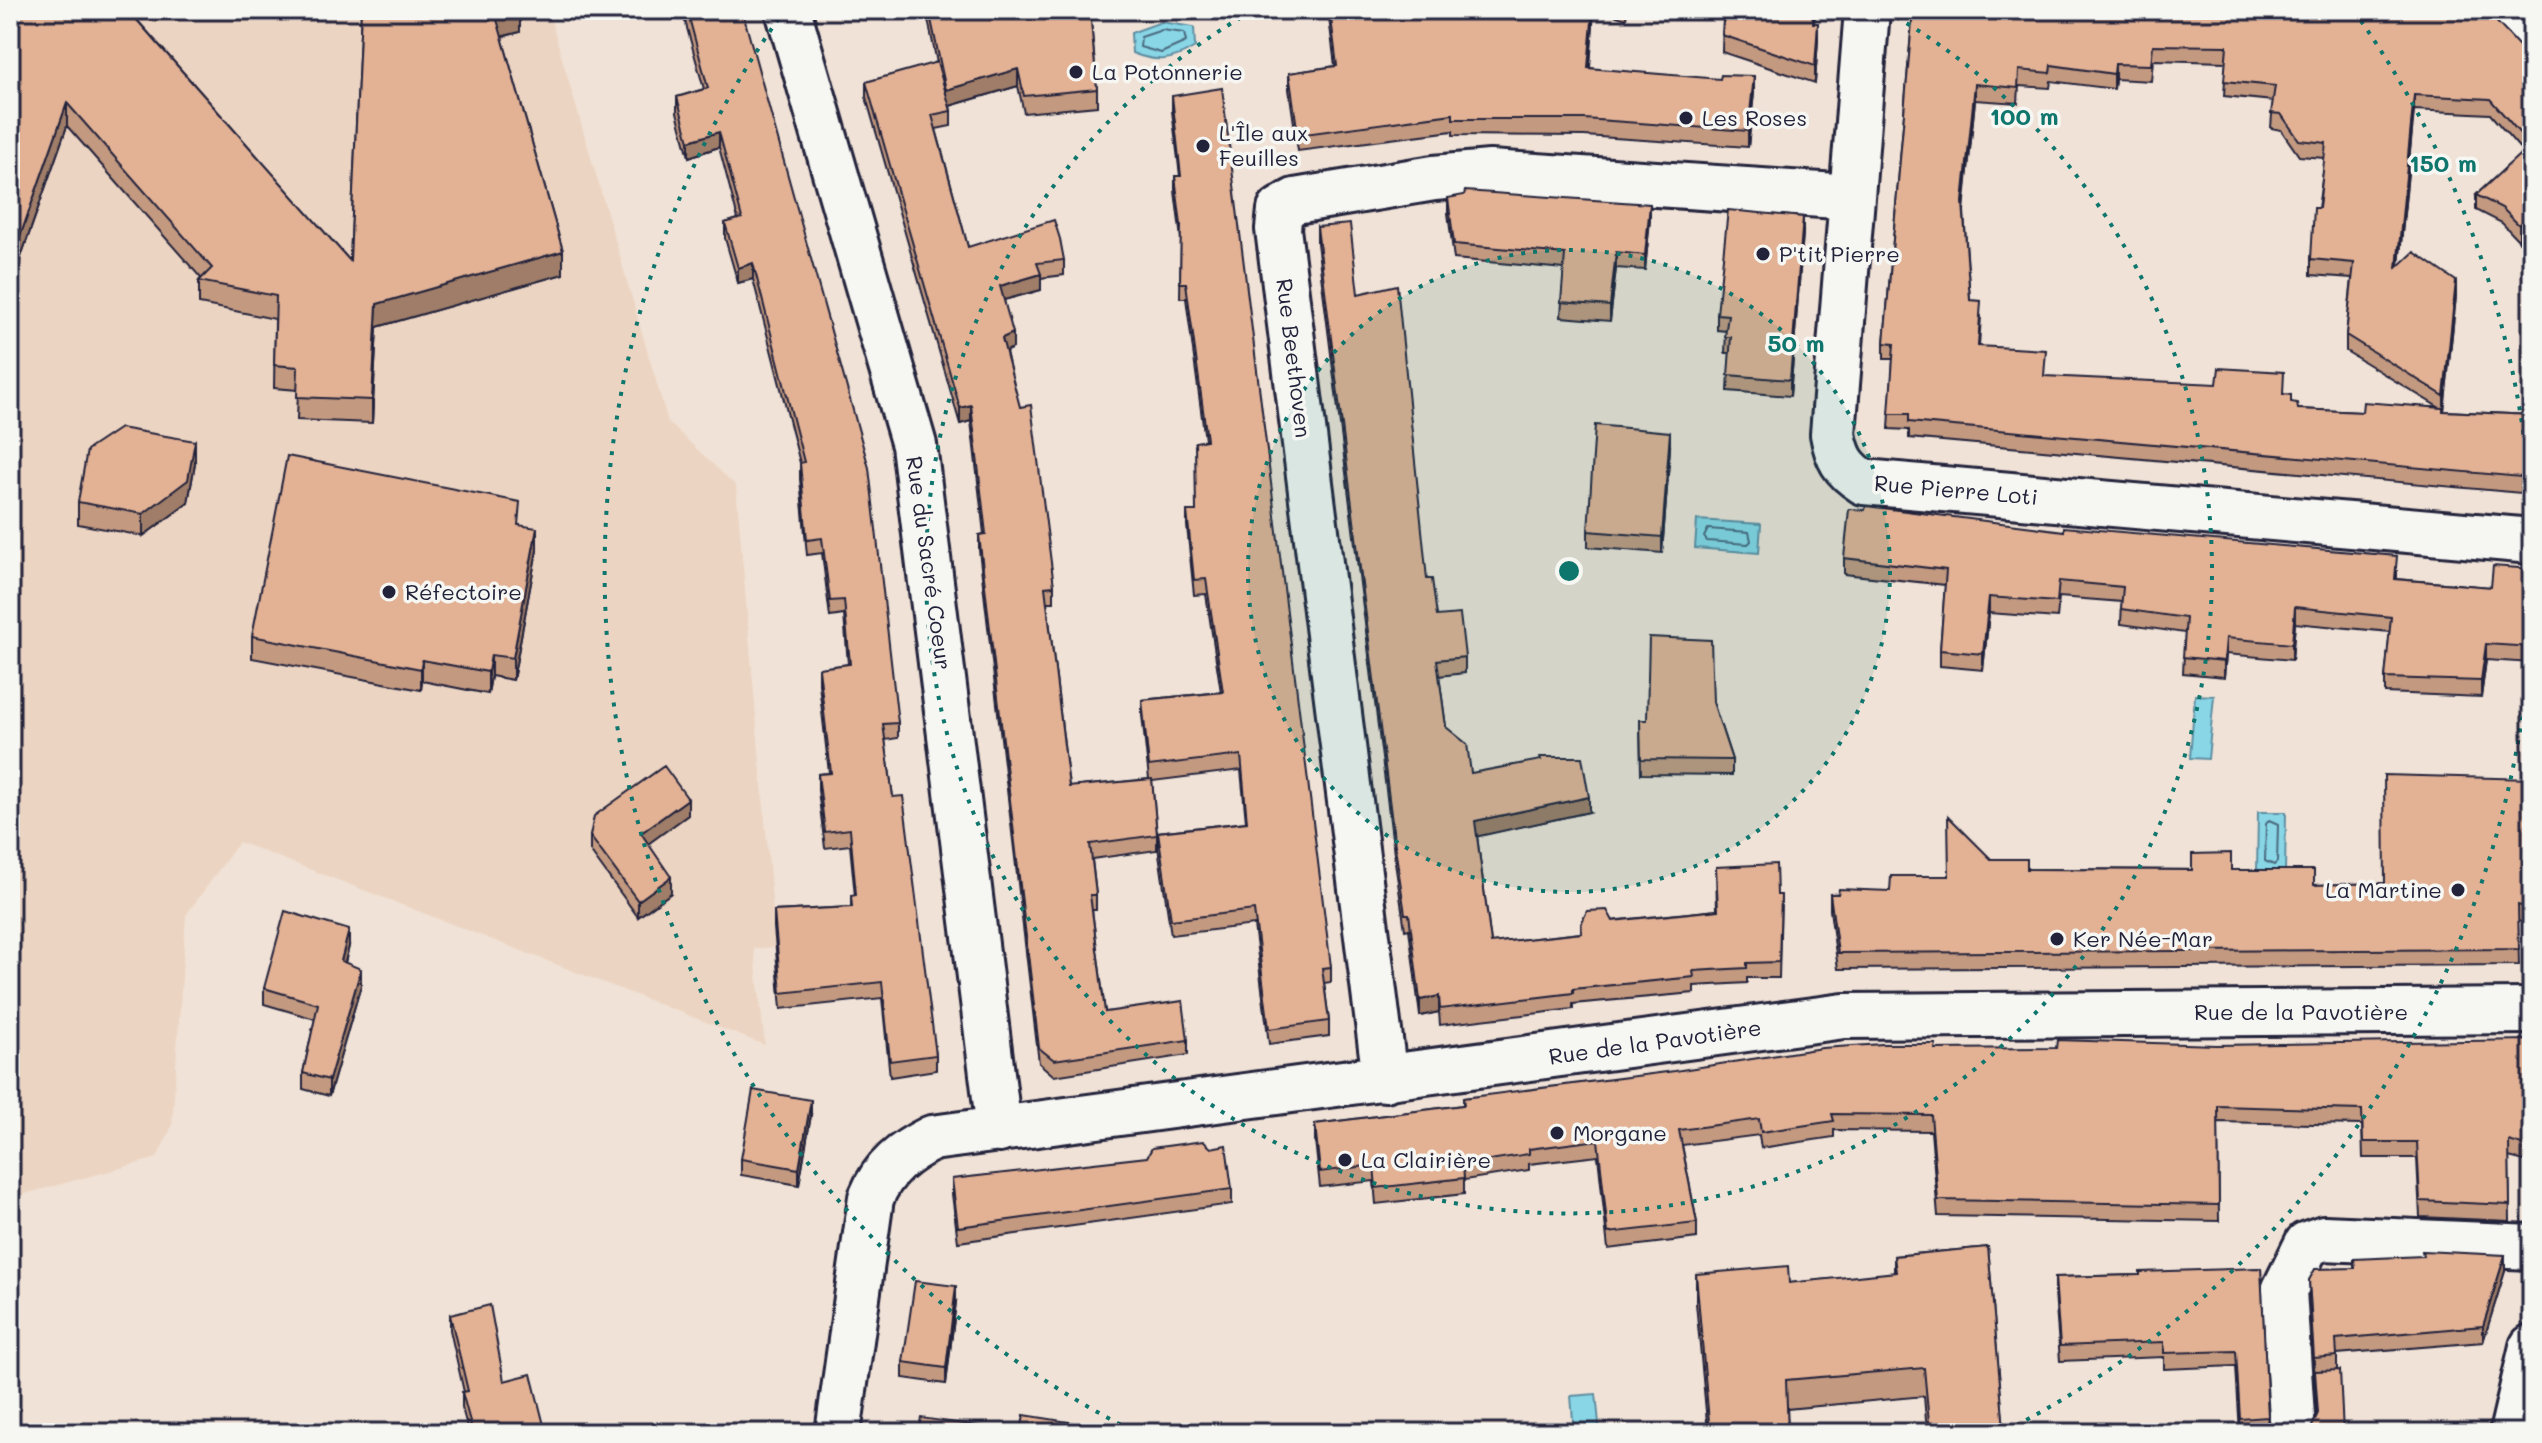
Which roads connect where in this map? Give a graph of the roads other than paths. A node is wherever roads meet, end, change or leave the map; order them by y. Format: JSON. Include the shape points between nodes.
{"nodes":[{"id":1,"x":788,"y":10,"type":"edge"},
{"id":2,"x":1867,"y":10,"type":"edge"},
{"id":3,"x":2507,"y":10,"type":"edge"},
{"id":4,"x":2532,"y":38,"type":"edge"},
{"id":5,"x":1852,"y":197,"type":"junction"},
{"id":6,"x":2532,"y":541,"type":"edge"},
{"id":7,"x":2532,"y":1011,"type":"edge"},
{"id":8,"x":1385,"y":1079,"type":"junction"},
{"id":9,"x":999,"y":1130,"type":"junction"},
{"id":10,"x":2532,"y":1247,"type":"edge"},
{"id":11,"x":2532,"y":1347,"type":"edge"},
{"id":12,"x":838,"y":1433,"type":"edge"},
{"id":13,"x":2293,"y":1433,"type":"edge"},
{"id":14,"x":2512,"y":1433,"type":"edge"}],
"edges":[{"from":1,"to":9,"type":"street","name":"Rue du Sacré Coeur","via":[[914,445]]},
{"from":2,"to":5,"type":"street","name":"Rue Pierre Loti"},
{"from":3,"to":4,"type":"street"},
{"from":5,"to":6,"type":"street","name":"Rue Pierre Loti","via":[[1833,434],[1837,455],[1864,482]]},
{"from":5,"to":8,"type":"street","name":"Rue Beethoven","via":[[1490,173],[1295,201],[1280,210],[1278,229]]},
{"from":7,"to":8,"type":"street","name":"Rue de la Pavotière","via":[[1873,1014]]},
{"from":8,"to":9,"type":"street","name":"Rue de la Pavotière"},
{"from":9,"to":12,"type":"street","name":"Rue de la Pavotière","via":[[932,1138],[894,1162],[877,1183]]},
{"from":10,"to":13,"type":"street","via":[[2324,1238],[2307,1244],[2284,1291]]},
{"from":11,"to":14,"type":"street"}]}
